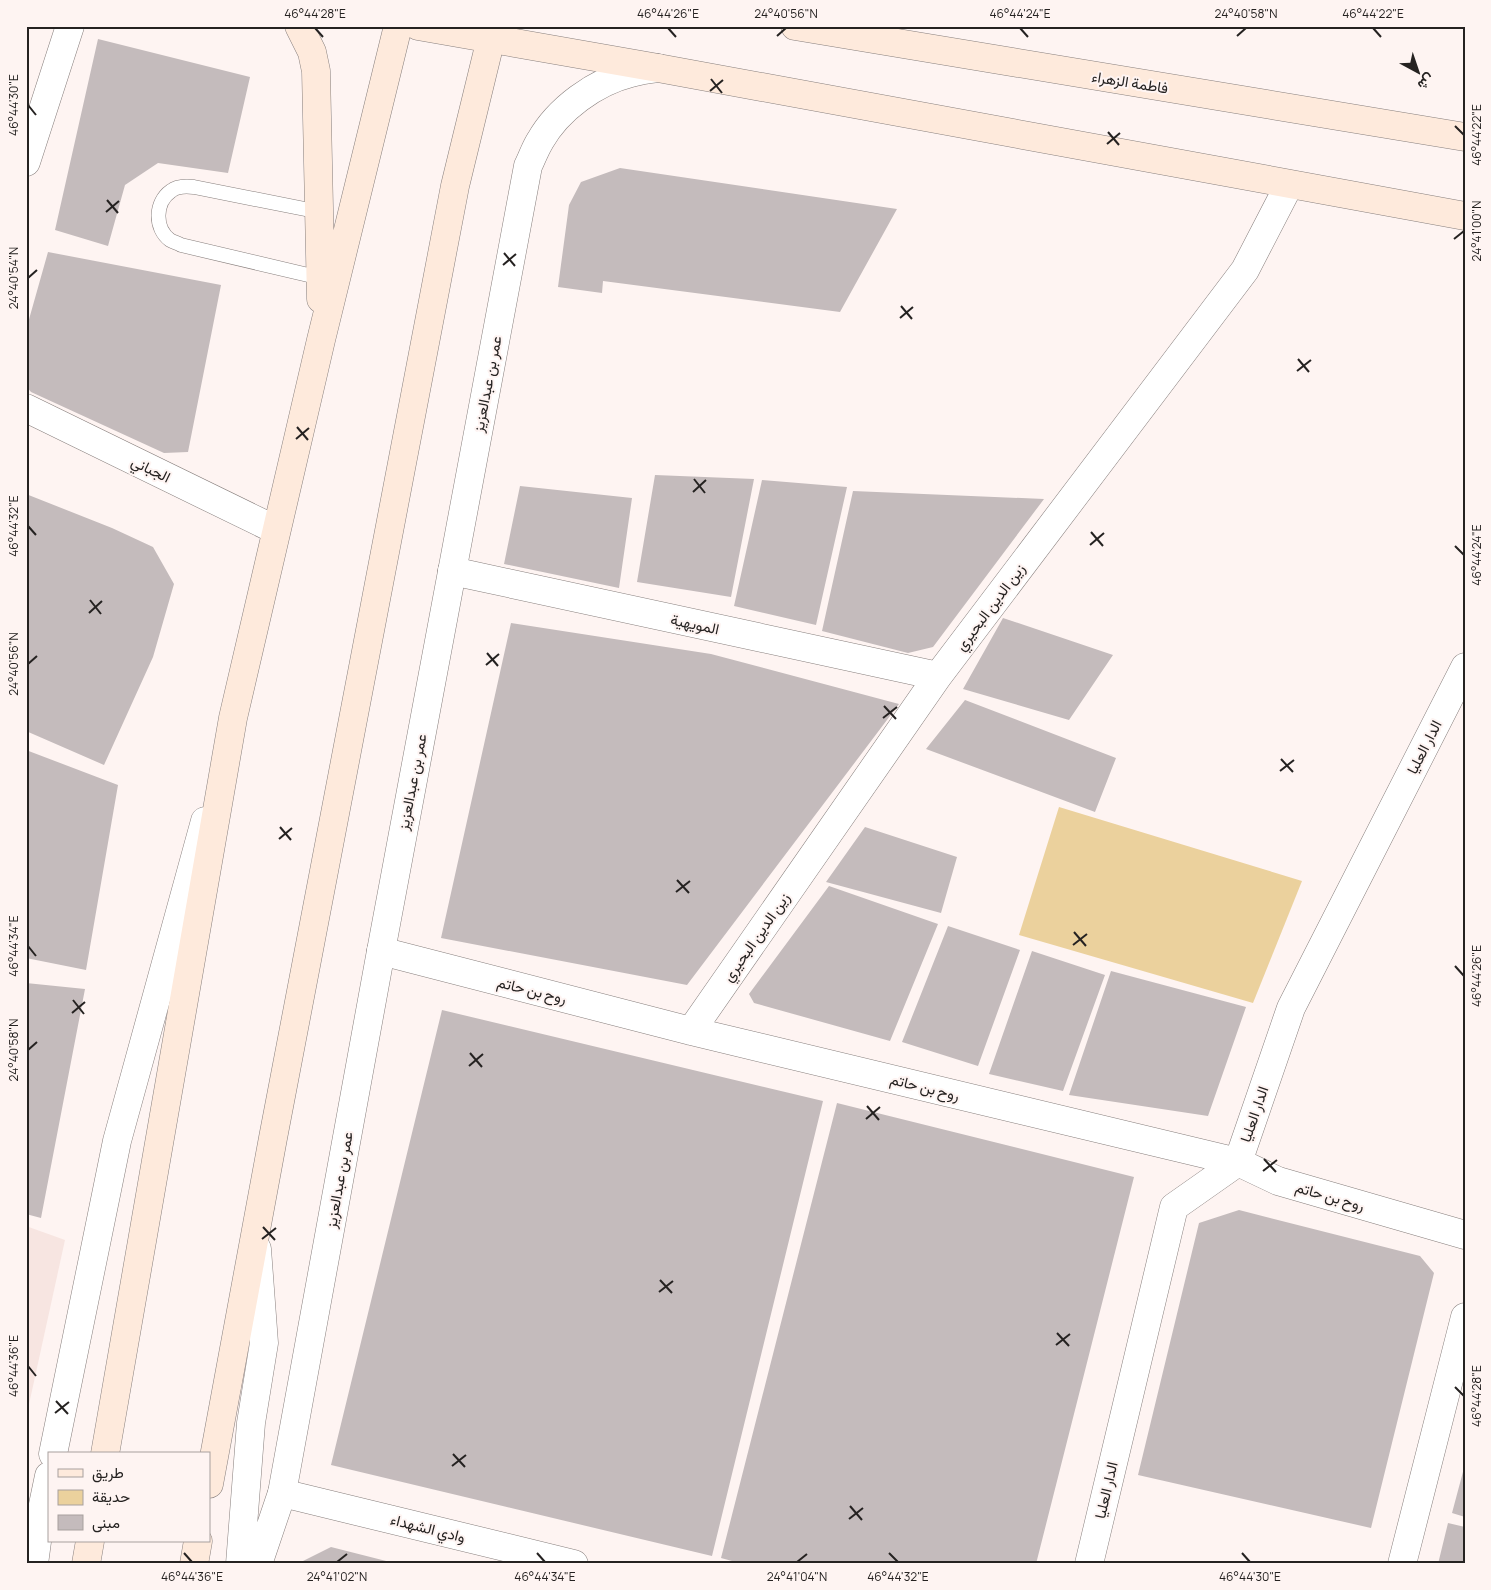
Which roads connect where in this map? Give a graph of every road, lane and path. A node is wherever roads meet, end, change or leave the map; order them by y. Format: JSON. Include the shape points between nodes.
{"nodes":[{"id":1,"x":70,"y":26,"type":"edge"},
{"id":2,"x":300,"y":26,"type":"edge"},
{"id":3,"x":398,"y":26,"type":"edge"},
{"id":4,"x":418,"y":26,"type":"edge"},
{"id":5,"x":795,"y":26,"type":"edge"},
{"id":6,"x":492,"y":33,"type":"edge"},
{"id":7,"x":658,"y":68,"type":"junction"},
{"id":8,"x":1465,"y":137,"type":"edge"},
{"id":9,"x":26,"y":162,"type":"edge"},
{"id":10,"x":1289,"y":184,"type":"junction"},
{"id":11,"x":320,"y":212,"type":"junction"},
{"id":12,"x":1465,"y":216,"type":"edge"},
{"id":13,"x":320,"y":278,"type":"junction"},
{"id":14,"x":321,"y":340,"type":"junction"},
{"id":15,"x":26,"y":408,"type":"edge"},
{"id":16,"x":276,"y":530,"type":"junction"},
{"id":17,"x":452,"y":571,"type":"junction"},
{"id":18,"x":1465,"y":667,"type":"edge"},
{"id":19,"x":938,"y":676,"type":"junction"},
{"id":20,"x":233,"y":718,"type":"junction"},
{"id":21,"x":381,"y":951,"type":"junction"},
{"id":22,"x":691,"y":1030,"type":"junction"},
{"id":23,"x":1238,"y":1162,"type":"junction"},
{"id":24,"x":256,"y":1230,"type":"junction"},
{"id":25,"x":1465,"y":1236,"type":"edge"},
{"id":26,"x":1465,"y":1316,"type":"edge"},
{"id":27,"x":53,"y":1452,"type":"edge"},
{"id":28,"x":105,"y":1452,"type":"edge"},
{"id":29,"x":48,"y":1479,"type":"edge"},
{"id":30,"x":210,"y":1479,"type":"edge"},
{"id":31,"x":282,"y":1493,"type":"junction"},
{"id":32,"x":31,"y":1523,"type":"edge"},
{"id":33,"x":90,"y":1542,"type":"edge"},
{"id":34,"x":198,"y":1542,"type":"edge"},
{"id":35,"x":34,"y":1564,"type":"edge"},
{"id":36,"x":86,"y":1564,"type":"edge"},
{"id":37,"x":194,"y":1564,"type":"edge"},
{"id":38,"x":240,"y":1564,"type":"edge"},
{"id":39,"x":258,"y":1564,"type":"edge"},
{"id":40,"x":574,"y":1564,"type":"edge"},
{"id":41,"x":1089,"y":1564,"type":"edge"},
{"id":42,"x":1402,"y":1564,"type":"edge"}],
"edges":[{"from":1,"to":9,"type":"street"},
{"from":2,"to":11,"type":"main road","via":[[312,52],[316,71]]},
{"from":3,"to":14,"type":"main road"},
{"from":4,"to":6,"type":"main road"},
{"from":5,"to":8,"type":"main road","name":"فاطمة الزهراء"},
{"from":6,"to":7,"type":"main road"},
{"from":6,"to":24,"type":"main road","via":[[455,186]]},
{"from":7,"to":10,"type":"main road"},
{"from":7,"to":17,"type":"street","name":"عمر بن عبدالعزيز","via":[[630,73],[579,98],[540,140],[528,166]]},
{"from":10,"to":12,"type":"main road"},
{"from":10,"to":19,"type":"street","name":"زين الدين البحيري","via":[[1245,270]]},
{"from":11,"to":13,"type":"main road"},
{"from":11,"to":13,"type":"lane","via":[[183,186],[163,198],[158,209],[162,231],[181,245]]},
{"from":13,"to":14,"type":"main road"},
{"from":14,"to":16,"type":"main road"},
{"from":15,"to":16,"type":"street","name":"الجباني"},
{"from":16,"to":20,"type":"main road"},
{"from":17,"to":19,"type":"street","name":"المويهية"},
{"from":17,"to":21,"type":"street","name":"عمر بن عبدالعزيز"},
{"from":18,"to":23,"type":"street","name":"الدار العليا","via":[[1291,1008]]},
{"from":19,"to":22,"type":"street","name":"زين الدين البحيري"},
{"from":20,"to":27,"type":"street","via":[[117,1141]]},
{"from":20,"to":28,"type":"main road"},
{"from":21,"to":22,"type":"street","name":"روح بن حاتم"},
{"from":21,"to":31,"type":"street","name":"عمر بن عبدالعزيز"},
{"from":22,"to":23,"type":"street","name":"روح بن حاتم"},
{"from":23,"to":25,"type":"street","name":"روح بن حاتم","via":[[1278,1181]]},
{"from":23,"to":41,"type":"street","name":"الدار العليا","via":[[1174,1207]]},
{"from":24,"to":30,"type":"main road"},
{"from":24,"to":38,"type":"street","via":[[264,1343],[251,1422]]},
{"from":26,"to":42,"type":"street"},
{"from":29,"to":32,"type":"street"},
{"from":31,"to":39,"type":"street","name":"عمر بن عبدالعزيز"},
{"from":31,"to":40,"type":"street","name":"وادي الشهداء"},
{"from":32,"to":35,"type":"street"},
{"from":33,"to":36,"type":"main road"},
{"from":34,"to":37,"type":"main road"}]}
